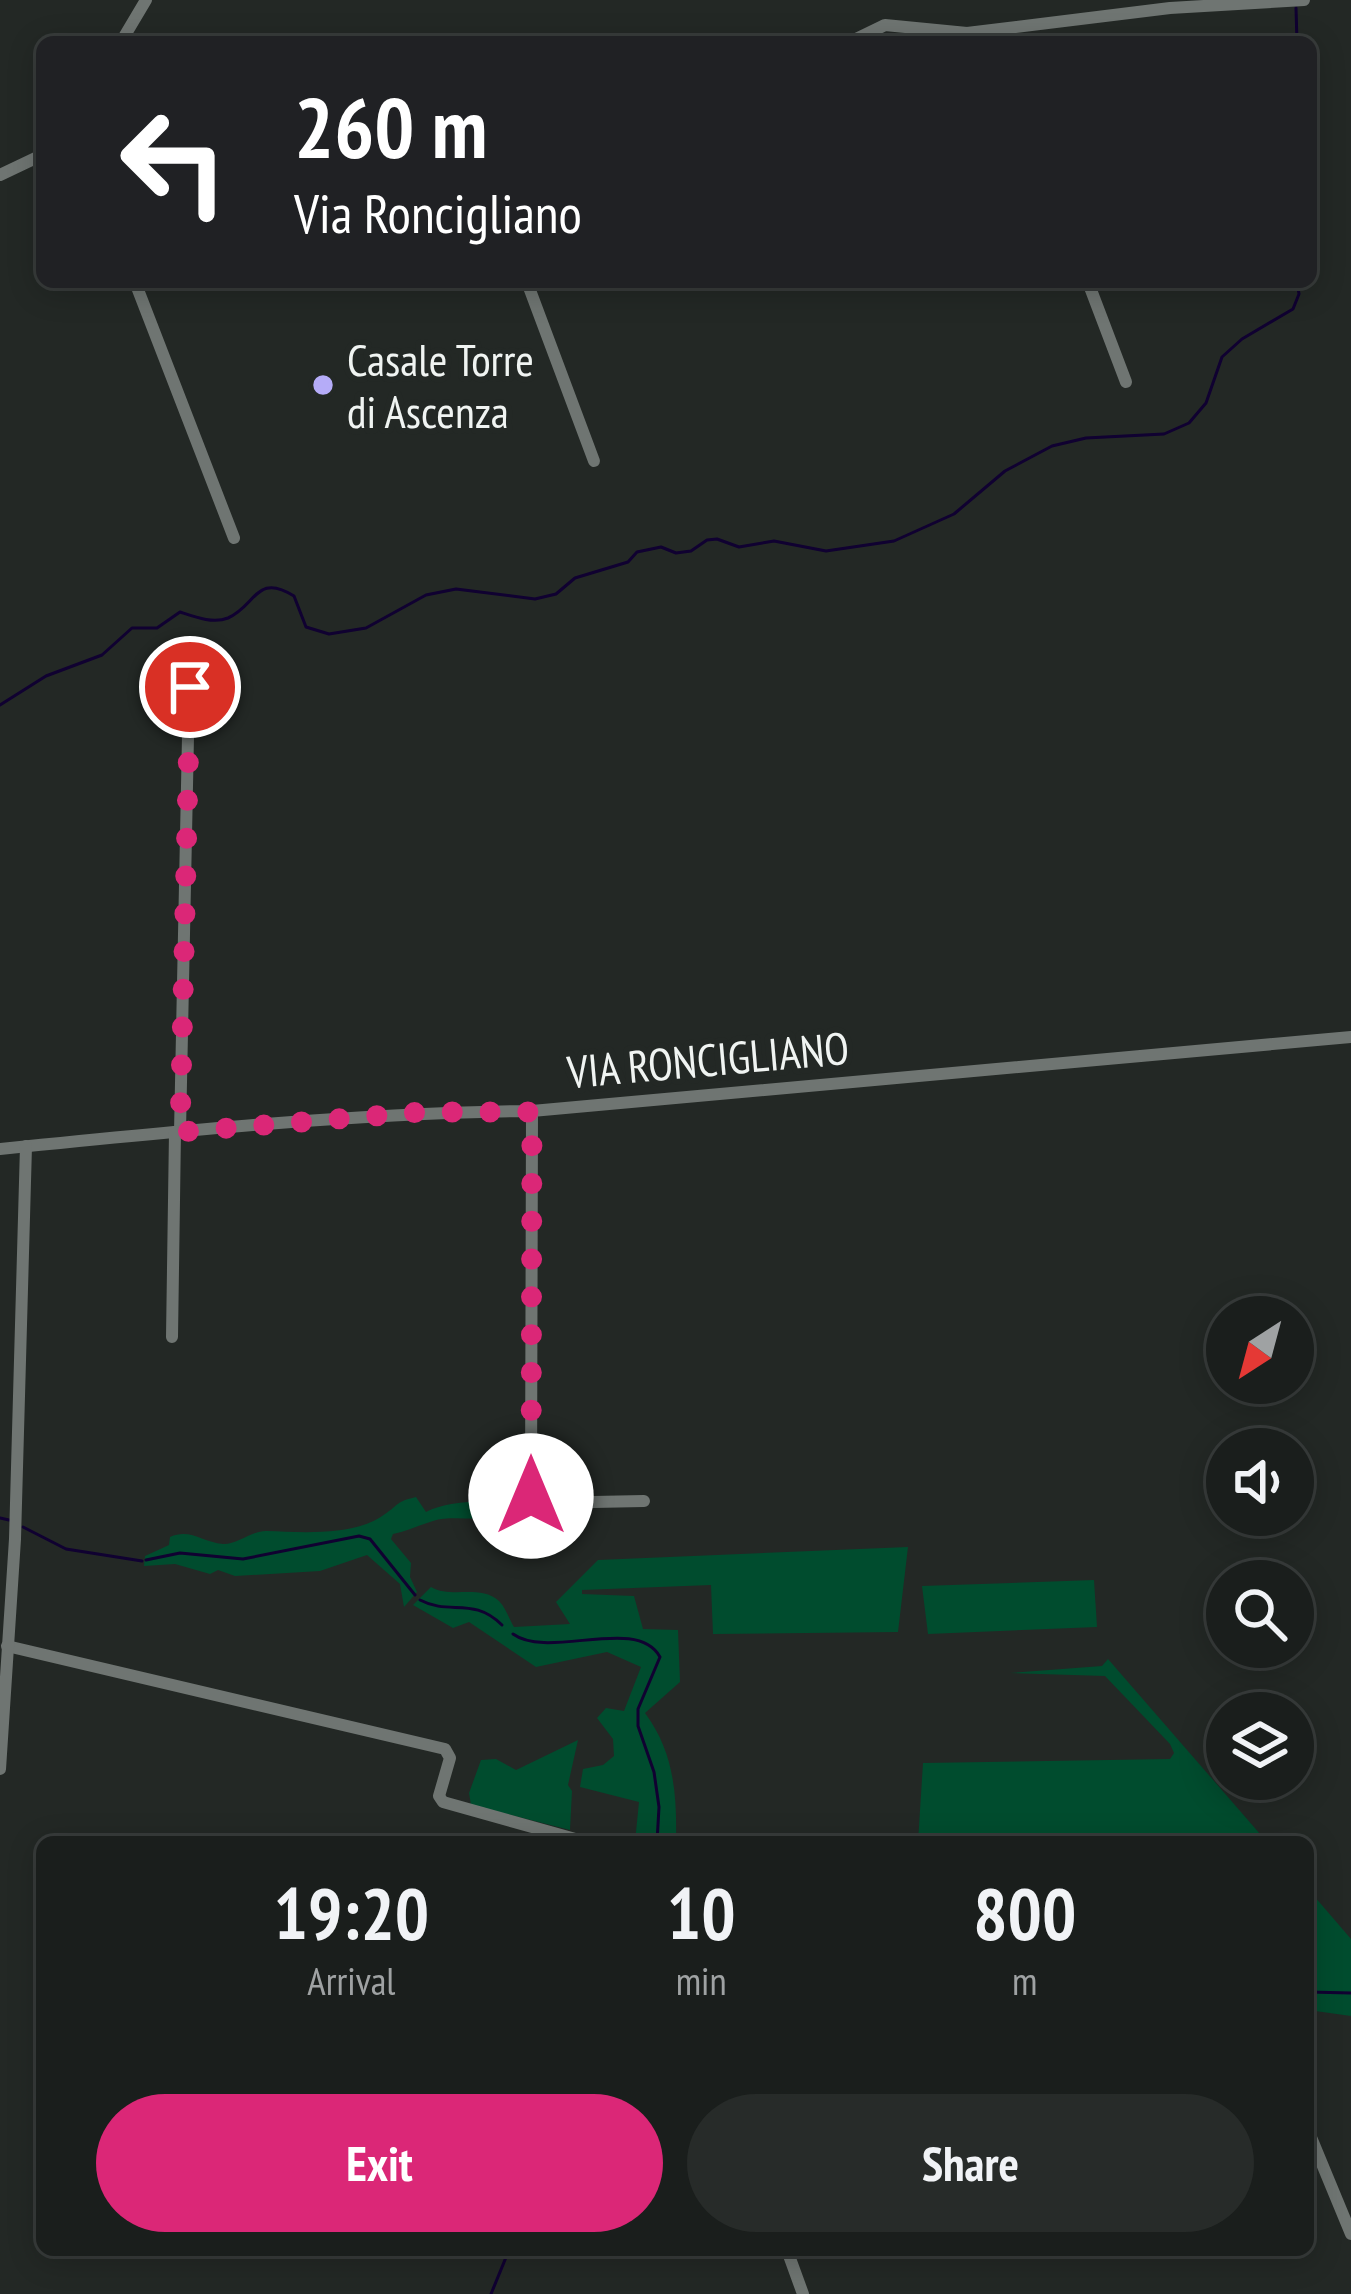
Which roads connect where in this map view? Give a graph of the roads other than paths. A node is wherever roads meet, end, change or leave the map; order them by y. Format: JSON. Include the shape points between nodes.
{"nodes":[{"id":1,"x":146,"y":0,"type":"edge"},
{"id":2,"x":1303,"y":0,"type":"edge"},
{"id":3,"x":1288,"y":1,"type":"edge"},
{"id":4,"x":967,"y":33,"type":"junction"},
{"id":5,"x":125,"y":36,"type":"edge"},
{"id":6,"x":862,"y":36,"type":"edge"},
{"id":7,"x":975,"y":36,"type":"edge"},
{"id":8,"x":36,"y":158,"type":"edge"},
{"id":9,"x":0,"y":175,"type":"edge"},
{"id":10,"x":137,"y":288,"type":"edge"},
{"id":11,"x":529,"y":288,"type":"edge"},
{"id":12,"x":1090,"y":288,"type":"edge"},
{"id":13,"x":1126,"y":382,"type":"dead end"},
{"id":14,"x":594,"y":461,"type":"dead end"},
{"id":15,"x":234,"y":538,"type":"dead end"},
{"id":16,"x":190,"y":687,"type":"dead end"},
{"id":17,"x":1351,"y":1037,"type":"edge"},
{"id":18,"x":532,"y":1112,"type":"junction"},
{"id":19,"x":178,"y":1132,"type":"junction"},
{"id":20,"x":26,"y":1146,"type":"junction"},
{"id":21,"x":0,"y":1149,"type":"edge"},
{"id":22,"x":172,"y":1337,"type":"dead end"},
{"id":23,"x":644,"y":1501,"type":"dead end"},
{"id":24,"x":7,"y":1646,"type":"junction"},
{"id":25,"x":0,"y":1769,"type":"edge"},
{"id":26,"x":564,"y":1836,"type":"edge"},
{"id":27,"x":1314,"y":2145,"type":"edge"},
{"id":28,"x":1351,"y":2234,"type":"edge"},
{"id":29,"x":789,"y":2256,"type":"edge"},
{"id":30,"x":803,"y":2294,"type":"edge"}],
"edges":[{"from":1,"to":5,"type":"street"},
{"from":2,"to":3,"type":"street"},
{"from":3,"to":4,"type":"street"},
{"from":4,"to":6,"type":"street","via":[[885,25]]},
{"from":4,"to":7,"type":"street"},
{"from":8,"to":9,"type":"street"},
{"from":10,"to":15,"type":"street"},
{"from":11,"to":14,"type":"street"},
{"from":12,"to":13,"type":"street"},
{"from":16,"to":19,"type":"street"},
{"from":17,"to":18,"type":"street","name":"VIA RONCIGLIANO"},
{"from":18,"to":19,"type":"street","name":"VIA RONCIGLIANO","via":[[422,1112]]},
{"from":18,"to":23,"type":"street","via":[[531,1496],[542,1503]]},
{"from":19,"to":20,"type":"street","name":"VIA RONCIGLIANO"},
{"from":19,"to":22,"type":"street"},
{"from":20,"to":21,"type":"street","name":"VIA RONCIGLIANO"},
{"from":20,"to":24,"type":"street"},
{"from":24,"to":25,"type":"street"},
{"from":24,"to":26,"type":"street","via":[[445,1749],[442,1802]]},
{"from":27,"to":28,"type":"street"},
{"from":29,"to":30,"type":"street"}]}
